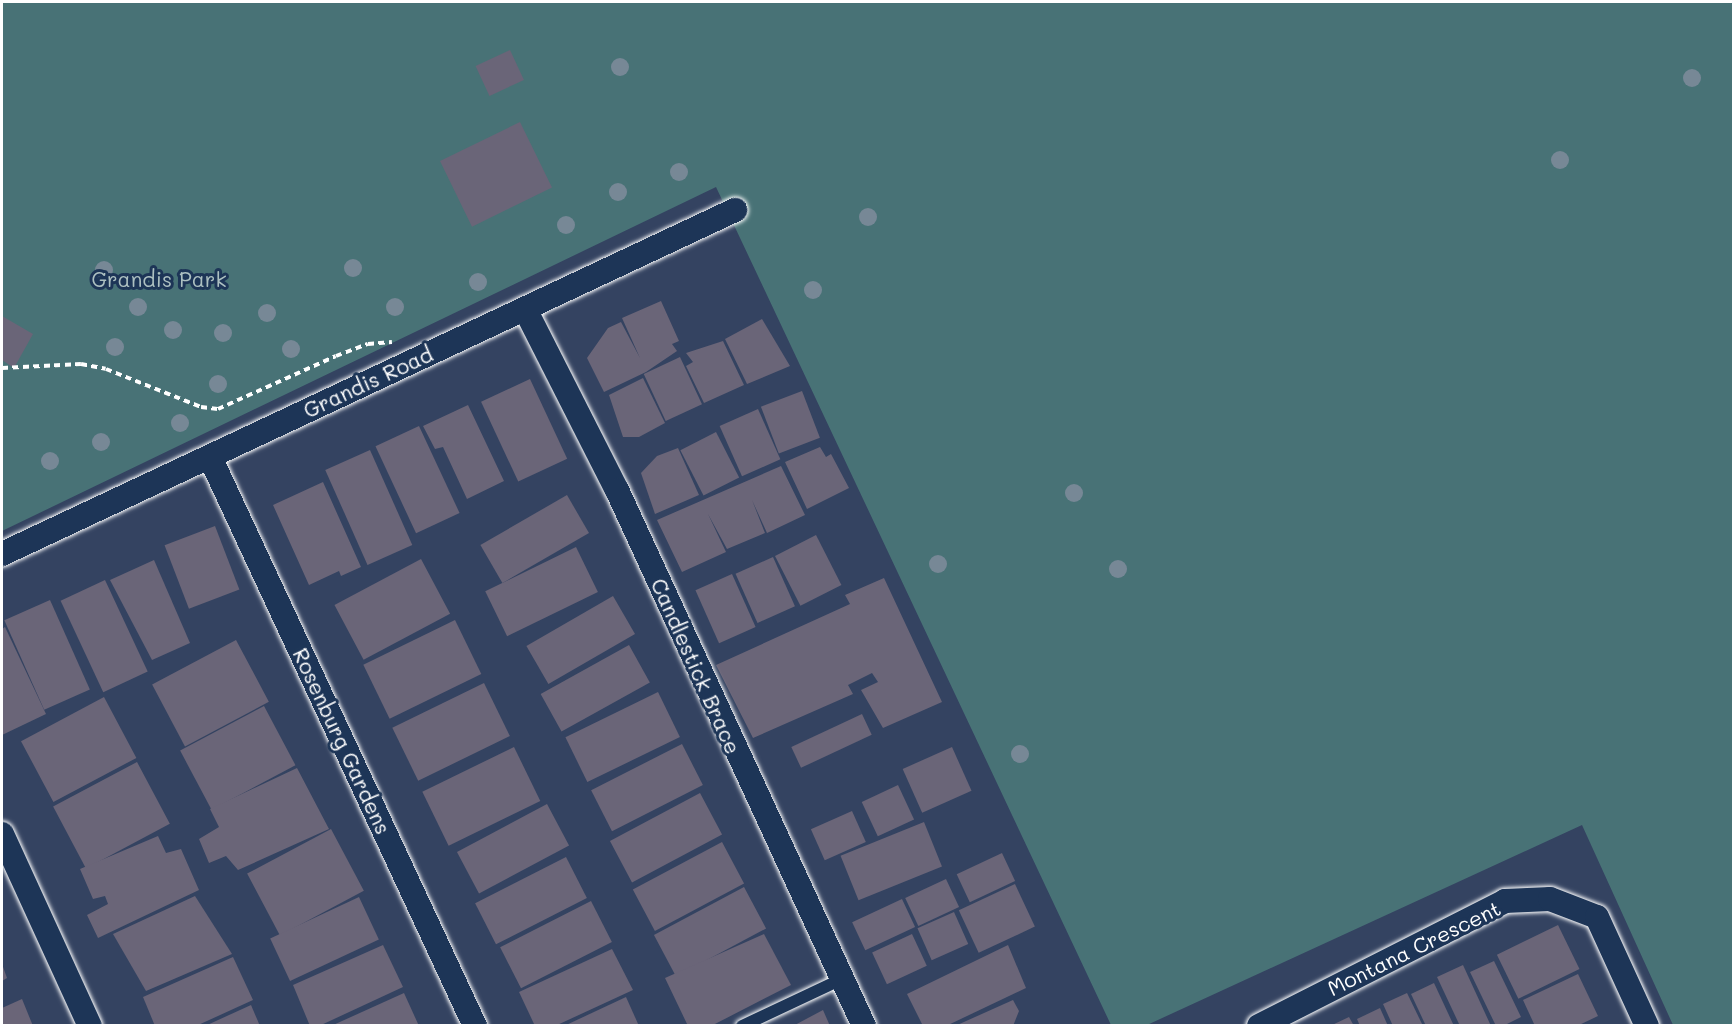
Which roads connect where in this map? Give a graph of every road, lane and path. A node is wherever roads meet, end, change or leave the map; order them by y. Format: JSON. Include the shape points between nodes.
{"nodes":[{"id":1,"x":735,"y":210,"type":"dead end"},
{"id":2,"x":525,"y":309,"type":"junction"},
{"id":3,"x":386,"y":342,"type":"dead end"},
{"id":4,"x":2,"y":368,"type":"edge"},
{"id":5,"x":210,"y":457,"type":"junction"},
{"id":6,"x":2,"y":554,"type":"edge"},
{"id":7,"x":2,"y":834,"type":"edge"},
{"id":8,"x":842,"y":979,"type":"junction"},
{"id":9,"x":1641,"y":1024,"type":"edge"},
{"id":10,"x":90,"y":1026,"type":"edge"},
{"id":11,"x":475,"y":1026,"type":"edge"},
{"id":12,"x":742,"y":1026,"type":"edge"},
{"id":13,"x":864,"y":1026,"type":"edge"},
{"id":14,"x":1259,"y":1026,"type":"edge"}],
"edges":[{"from":1,"to":2,"type":"street","name":"Grandis Road"},
{"from":2,"to":5,"type":"street","name":"Grandis Road"},
{"from":2,"to":8,"type":"street","name":"Candlestick Brace","via":[[617,490]]},
{"from":3,"to":4,"type":"path","via":[[336,356],[218,409],[201,407],[106,369],[81,364]]},
{"from":5,"to":6,"type":"street","name":"Grandis Road"},
{"from":5,"to":11,"type":"street","name":"Rosenburg Gardens"},
{"from":7,"to":10,"type":"street"},
{"from":8,"to":12,"type":"lane"},
{"from":8,"to":13,"type":"street","name":"Candlestick Brace"},
{"from":9,"to":14,"type":"street","name":"Montana Crescent","via":[[1597,917],[1550,899],[1505,901]]}]}
